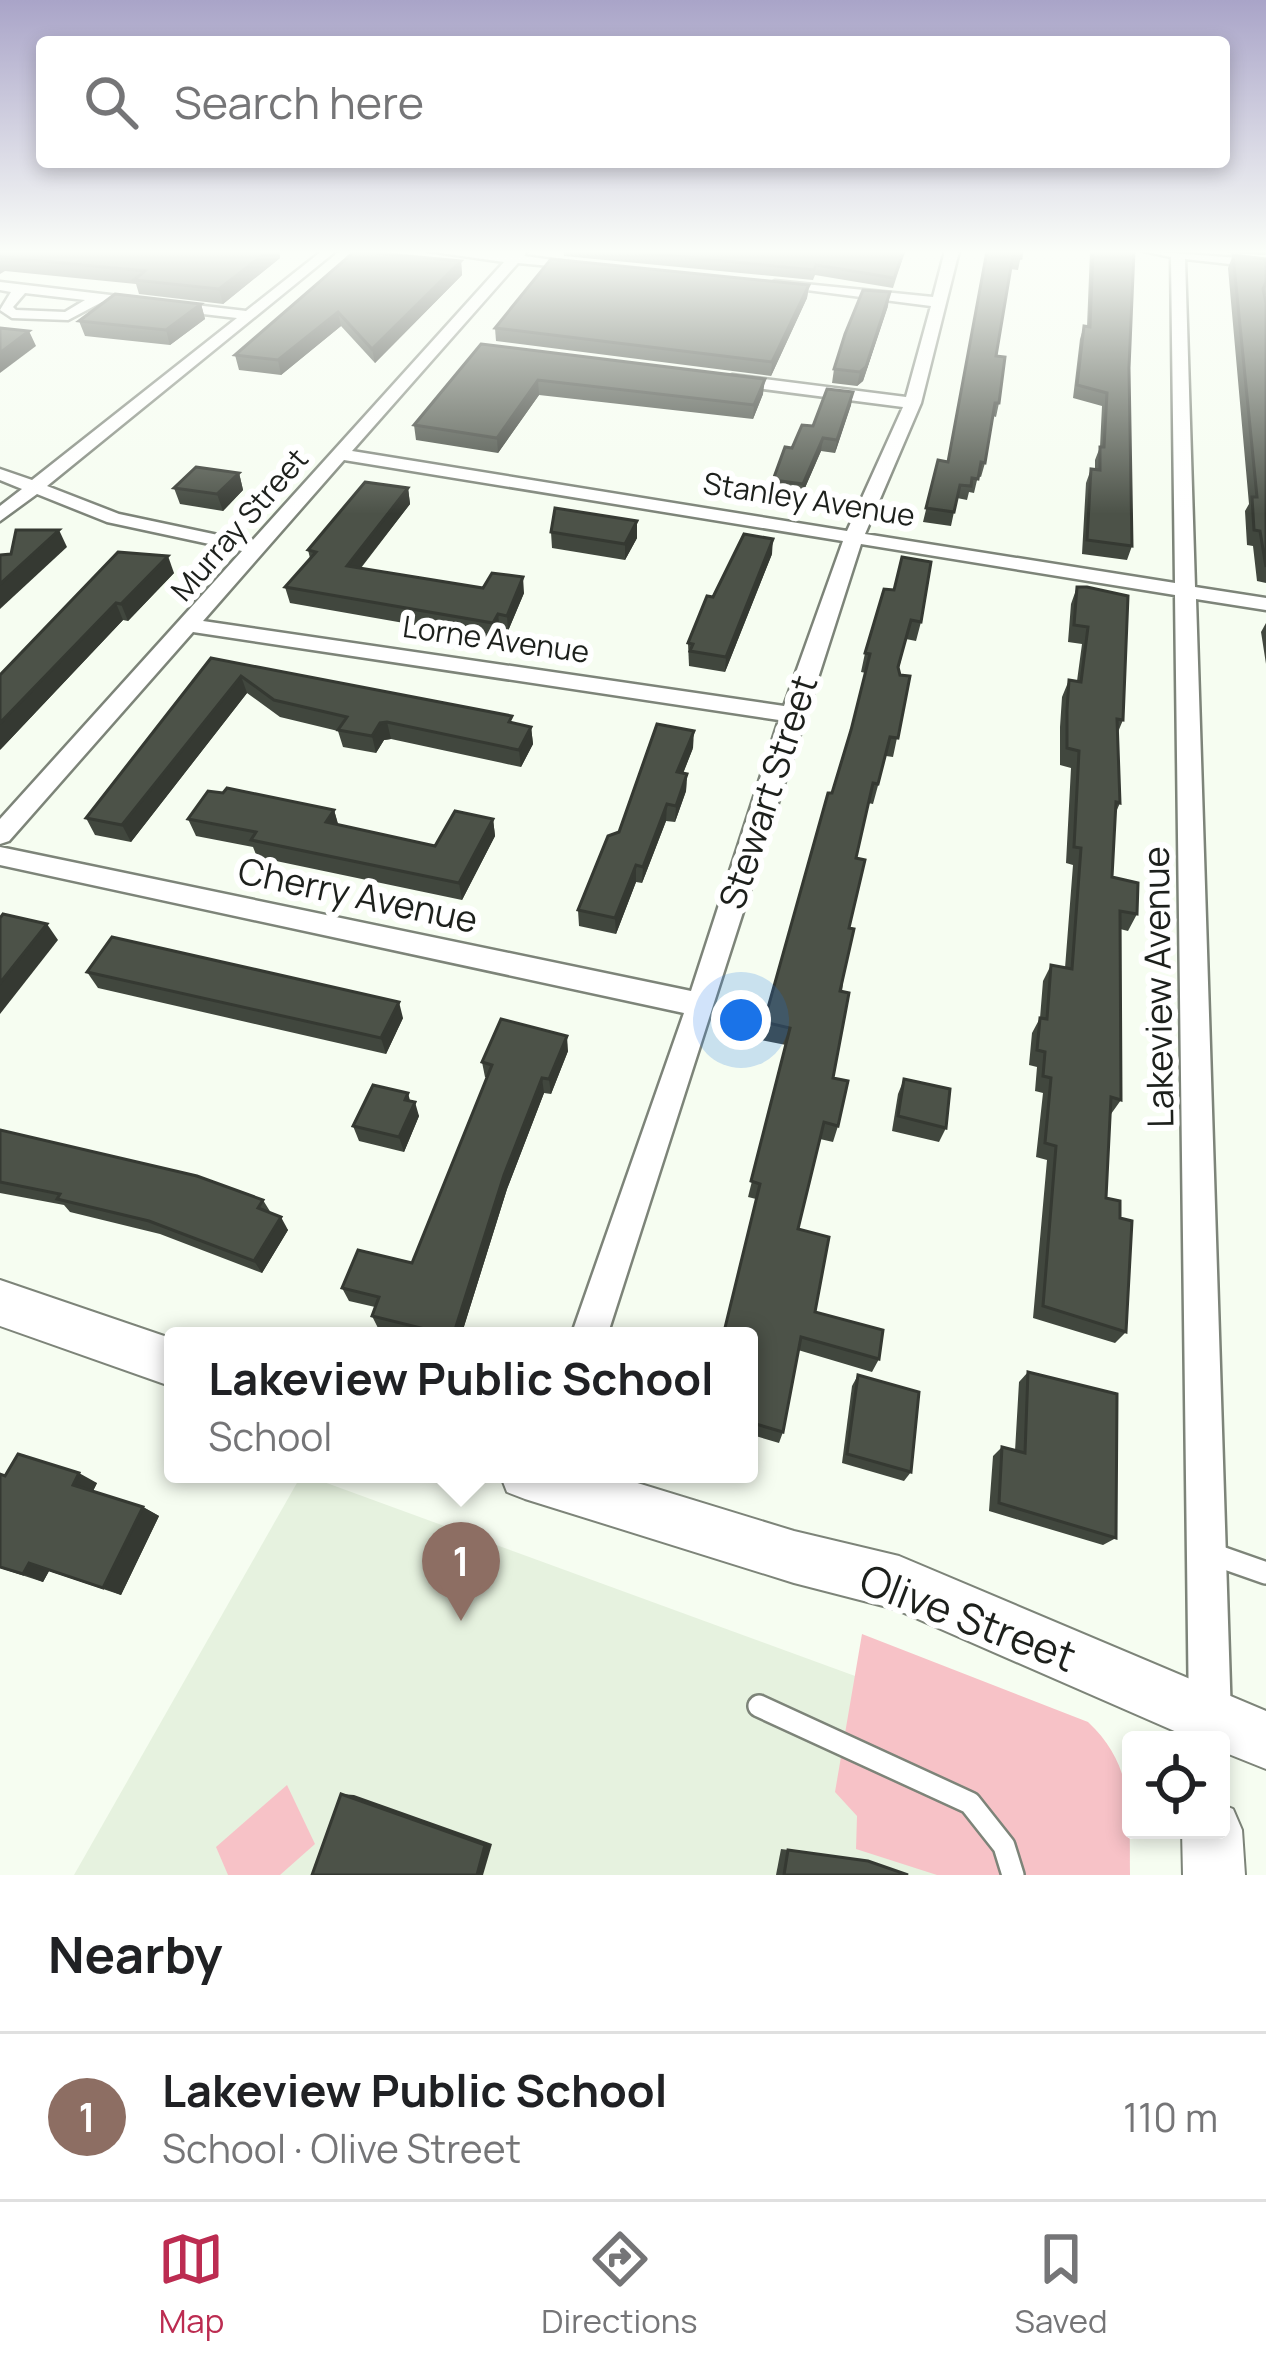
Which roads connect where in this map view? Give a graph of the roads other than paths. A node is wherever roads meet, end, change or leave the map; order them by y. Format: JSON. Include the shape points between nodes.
{"nodes":[{"id":1,"x":223,"y":338,"type":"edge"},
{"id":2,"x":447,"y":338,"type":"edge"},
{"id":3,"x":929,"y":338,"type":"edge"},
{"id":4,"x":1168,"y":338,"type":"edge"},
{"id":5,"x":442,"y":344,"type":"junction"},
{"id":6,"x":462,"y":345,"type":"dead end"},
{"id":7,"x":723,"y":379,"type":"edge"},
{"id":8,"x":913,"y":403,"type":"junction"},
{"id":9,"x":342,"y":454,"type":"junction"},
{"id":10,"x":0,"y":474,"type":"edge"},
{"id":11,"x":37,"y":485,"type":"junction"},
{"id":12,"x":0,"y":515,"type":"edge"},
{"id":13,"x":854,"y":537,"type":"junction"},
{"id":14,"x":256,"y":550,"type":"junction"},
{"id":15,"x":1184,"y":591,"type":"junction"},
{"id":16,"x":1266,"y":604,"type":"edge"},
{"id":17,"x":191,"y":625,"type":"junction"},
{"id":18,"x":791,"y":715,"type":"junction"},
{"id":19,"x":0,"y":835,"type":"edge"},
{"id":20,"x":0,"y":856,"type":"edge"},
{"id":21,"x":701,"y":1004,"type":"junction"},
{"id":22,"x":0,"y":1304,"type":"edge"},
{"id":23,"x":592,"y":1327,"type":"edge"},
{"id":24,"x":164,"y":1360,"type":"edge"},
{"id":25,"x":558,"y":1483,"type":"edge"},
{"id":26,"x":1204,"y":1552,"type":"junction"},
{"id":27,"x":1266,"y":1573,"type":"edge"},
{"id":28,"x":759,"y":1706,"type":"dead end"},
{"id":29,"x":1210,"y":1729,"type":"edge"},
{"id":30,"x":1266,"y":1740,"type":"edge"},
{"id":31,"x":1212,"y":1839,"type":"edge"},
{"id":32,"x":1013,"y":1875,"type":"edge"},
{"id":33,"x":1214,"y":1875,"type":"edge"}],
"edges":[{"from":1,"to":11,"type":"street"},
{"from":2,"to":5,"type":"street","name":"Murray Street"},
{"from":3,"to":8,"type":"street","name":"Stewart Street"},
{"from":4,"to":15,"type":"street","name":"Lakeview Avenue"},
{"from":5,"to":6,"type":"street"},
{"from":5,"to":9,"type":"street","name":"Murray Street"},
{"from":7,"to":8,"type":"street"},
{"from":8,"to":13,"type":"street","name":"Stewart Street"},
{"from":9,"to":13,"type":"street","name":"Stanley Avenue"},
{"from":9,"to":14,"type":"street","name":"Murray Street"},
{"from":10,"to":11,"type":"street"},
{"from":11,"to":12,"type":"street"},
{"from":11,"to":14,"type":"street","via":[[114,518]]},
{"from":13,"to":15,"type":"street","name":"Stanley Avenue"},
{"from":13,"to":18,"type":"street","name":"Stewart Street"},
{"from":14,"to":17,"type":"street","name":"Murray Street"},
{"from":15,"to":16,"type":"street","name":"Stanley Avenue"},
{"from":15,"to":26,"type":"street","name":"Lakeview Avenue"},
{"from":17,"to":18,"type":"street","name":"Lorne Avenue"},
{"from":17,"to":19,"type":"street","name":"Murray Street"},
{"from":18,"to":21,"type":"street","name":"Stewart Street"},
{"from":20,"to":21,"type":"street","name":"Cherry Avenue"},
{"from":21,"to":23,"type":"street","name":"Stewart Street"},
{"from":22,"to":24,"type":"street"},
{"from":25,"to":29,"type":"street","name":"Olive Street","via":[[899,1583]]},
{"from":26,"to":27,"type":"lane"},
{"from":26,"to":29,"type":"street","name":"Lakeview Avenue"},
{"from":28,"to":32,"type":"lane","via":[[970,1803],[1004,1846]]},
{"from":29,"to":30,"type":"street","name":"Olive Street"},
{"from":31,"to":33,"type":"street"}]}
